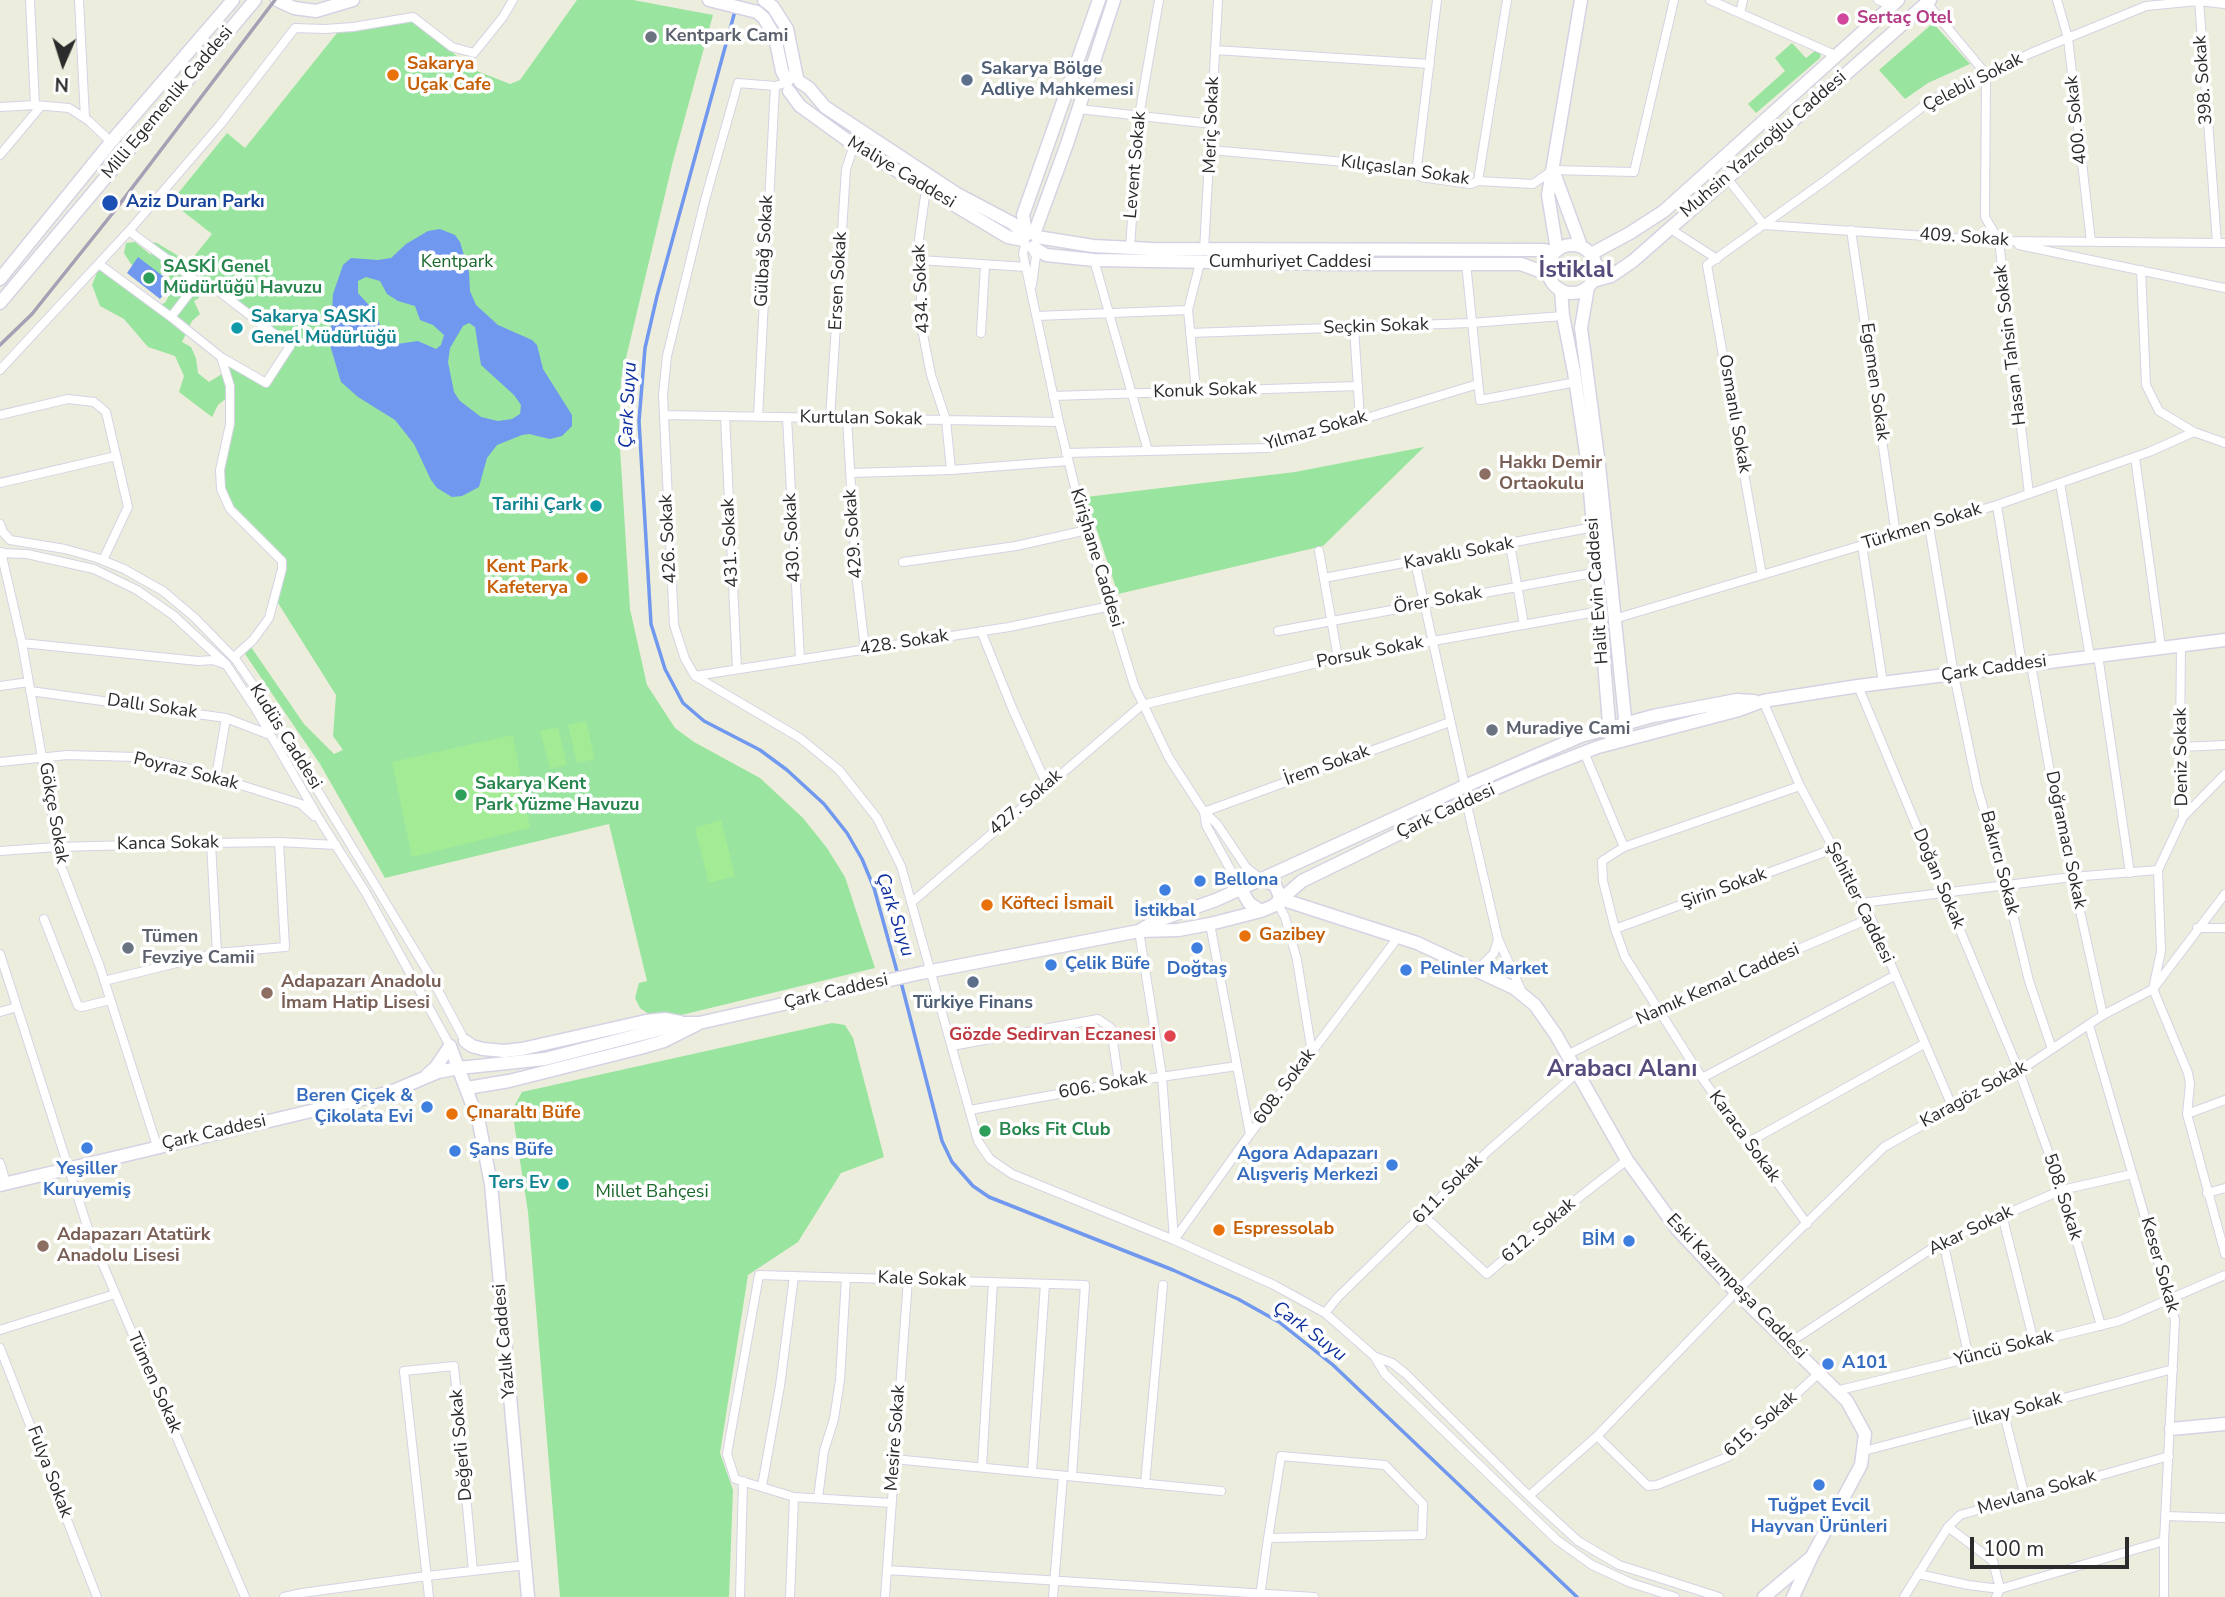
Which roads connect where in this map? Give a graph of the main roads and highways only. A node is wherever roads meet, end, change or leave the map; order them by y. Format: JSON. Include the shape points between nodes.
{"nodes":[{"id":1,"x":233,"y":0,"type":"edge"},
{"id":2,"x":255,"y":0,"type":"edge"},
{"id":3,"x":277,"y":0,"type":"edge"},
{"id":4,"x":353,"y":0,"type":"edge"},
{"id":5,"x":710,"y":0,"type":"edge"},
{"id":6,"x":764,"y":0,"type":"edge"},
{"id":7,"x":1099,"y":0,"type":"edge"},
{"id":8,"x":1114,"y":0,"type":"edge"},
{"id":9,"x":1581,"y":0,"type":"edge"},
{"id":10,"x":1928,"y":1,"type":"edge"},
{"id":11,"x":1895,"y":3,"type":"edge"},
{"id":12,"x":789,"y":83,"type":"junction"},
{"id":13,"x":1553,"y":170,"type":"junction"},
{"id":14,"x":1029,"y":240,"type":"junction"},
{"id":15,"x":1586,"y":250,"type":"junction"},
{"id":16,"x":1556,"y":251,"type":"junction"},
{"id":17,"x":1548,"y":274,"type":"junction"},
{"id":18,"x":0,"y":279,"type":"edge"},
{"id":19,"x":1590,"y":284,"type":"junction"},
{"id":20,"x":1561,"y":290,"type":"junction"},
{"id":21,"x":0,"y":303,"type":"edge"},
{"id":22,"x":1605,"y":617,"type":"junction"},
{"id":23,"x":2225,"y":640,"type":"edge"},
{"id":24,"x":1763,"y":701,"type":"junction"},
{"id":25,"x":1625,"y":722,"type":"junction"},
{"id":26,"x":1608,"y":727,"type":"junction"},
{"id":27,"x":1627,"y":738,"type":"junction"},
{"id":28,"x":1611,"y":743,"type":"junction"},
{"id":29,"x":1261,"y":879,"type":"junction"},
{"id":30,"x":1241,"y":889,"type":"junction"},
{"id":31,"x":1279,"y":900,"type":"junction"},
{"id":32,"x":1261,"y":911,"type":"junction"},
{"id":33,"x":1139,"y":931,"type":"junction"},
{"id":34,"x":692,"y":1023,"type":"junction"},
{"id":35,"x":465,"y":1067,"type":"junction"},
{"id":36,"x":427,"y":1075,"type":"junction"},
{"id":37,"x":467,"y":1088,"type":"junction"},
{"id":38,"x":3,"y":1184,"type":"edge"},
{"id":39,"x":2225,"y":1424,"type":"edge"},
{"id":40,"x":2171,"y":1429,"type":"road end"},
{"id":41,"x":1812,"y":1556,"type":"junction"},
{"id":42,"x":528,"y":1597,"type":"edge"},
{"id":43,"x":1764,"y":1597,"type":"edge"},
{"id":44,"x":1793,"y":1597,"type":"edge"}],
"edges":[{"from":1,"to":18,"type":"main road","name":"Milli Egemenlik Caddesi"},
{"from":2,"to":21,"type":"main road","name":"Milli Egemenlik Caddesi"},
{"from":3,"to":4,"type":"main road","via":[[294,8],[316,10]]},
{"from":5,"to":12,"type":"main road","name":"Maliye Caddesi","via":[[764,18]]},
{"from":6,"to":12,"type":"main road","via":[[787,29]]},
{"from":7,"to":14,"type":"main road","name":"Kirişhane Caddesi","via":[[1023,215]]},
{"from":8,"to":14,"type":"main road","name":"Kirişhane Caddesi"},
{"from":9,"to":13,"type":"main road"},
{"from":10,"to":19,"type":"main road","name":"Muhsin Yazıcıoğlu Caddesi","via":[[1621,270]]},
{"from":11,"to":15,"type":"main road","name":"Muhsin Yazıcıoğlu Caddesi","via":[[1664,211],[1630,233]]},
{"from":12,"to":14,"type":"main road","name":"Maliye Caddesi","via":[[809,88],[834,114],[957,194],[1012,223]]},
{"from":12,"to":14,"type":"main road","name":"Maliye Caddesi","via":[[800,106],[854,145],[1008,237]]},
{"from":13,"to":15,"type":"main road"},
{"from":13,"to":16,"type":"main road","via":[[1548,195]]},
{"from":14,"to":16,"type":"main road","name":"Cumhuriyet Caddesi","via":[[1205,250]]},
{"from":14,"to":17,"type":"main road","name":"Cumhuriyet Caddesi","via":[[1046,255],[1094,260],[1521,264]]},
{"from":15,"to":16,"type":"main road","via":[[1569,245]]},
{"from":15,"to":19,"type":"main road","via":[[1596,267]]},
{"from":16,"to":17,"type":"main road"},
{"from":17,"to":20,"type":"main road"},
{"from":19,"to":20,"type":"main road","via":[[1572,293]]},
{"from":19,"to":22,"type":"main road","name":"Halit Evin Caddesi","via":[[1581,328],[1599,465]]},
{"from":20,"to":22,"type":"main road","name":"Halit Evin Caddesi"},
{"from":22,"to":25,"type":"main road","name":"Halit Evin Caddesi"},
{"from":22,"to":26,"type":"main road","name":"Halit Evin Caddesi"},
{"from":23,"to":24,"type":"main road","name":"Çark Caddesi"},
{"from":24,"to":25,"type":"main road","name":"Çark Caddesi","via":[[1716,703]]},
{"from":24,"to":27,"type":"main road","name":"Çark Caddesi"},
{"from":25,"to":26,"type":"main road","name":"Çark Caddesi"},
{"from":25,"to":27,"type":"main road","name":"Halit Evin Caddesi"},
{"from":26,"to":28,"type":"main road","name":"Halit Evin Caddesi"},
{"from":26,"to":29,"type":"main road","name":"Çark Caddesi","via":[[1551,748]]},
{"from":27,"to":28,"type":"main road","name":"Çark Caddesi"},
{"from":28,"to":31,"type":"main road","name":"Çark Caddesi","via":[[1466,801],[1301,881]]},
{"from":29,"to":30,"type":"main road","name":"Çark Caddesi"},
{"from":29,"to":31,"type":"main road","via":[[1275,885]]},
{"from":30,"to":32,"type":"main road"},
{"from":30,"to":33,"type":"main road","name":"Çark Caddesi"},
{"from":31,"to":32,"type":"main road","name":"Çark Caddesi"},
{"from":31,"to":41,"type":"main road","name":"Eski Kazımpaşa Caddesi","via":[[1399,936],[1514,988],[1535,1005],[1627,1160],[1677,1229],[1847,1401],[1865,1434],[1861,1465]]},
{"from":32,"to":33,"type":"main road","name":"Çark Caddesi","via":[[1178,930]]},
{"from":33,"to":34,"type":"main road","name":"Çark Caddesi"},
{"from":34,"to":35,"type":"main road","name":"Çark Caddesi","via":[[545,1059]]},
{"from":34,"to":35,"type":"main road","via":[[646,1021],[504,1051],[465,1041]]},
{"from":34,"to":37,"type":"main road","name":"Çark Caddesi","via":[[664,1041],[640,1048]]},
{"from":35,"to":36,"type":"main road","name":"Çark Caddesi"},
{"from":35,"to":36,"type":"main road","via":[[450,1046]]},
{"from":35,"to":37,"type":"main road"},
{"from":36,"to":38,"type":"main road","name":"Çark Caddesi","via":[[391,1092]]},
{"from":37,"to":42,"type":"main road","name":"Yazlık Caddesi","via":[[491,1184]]},
{"from":39,"to":40,"type":"main road"},
{"from":41,"to":43,"type":"main road"},
{"from":41,"to":44,"type":"main road"}]}
